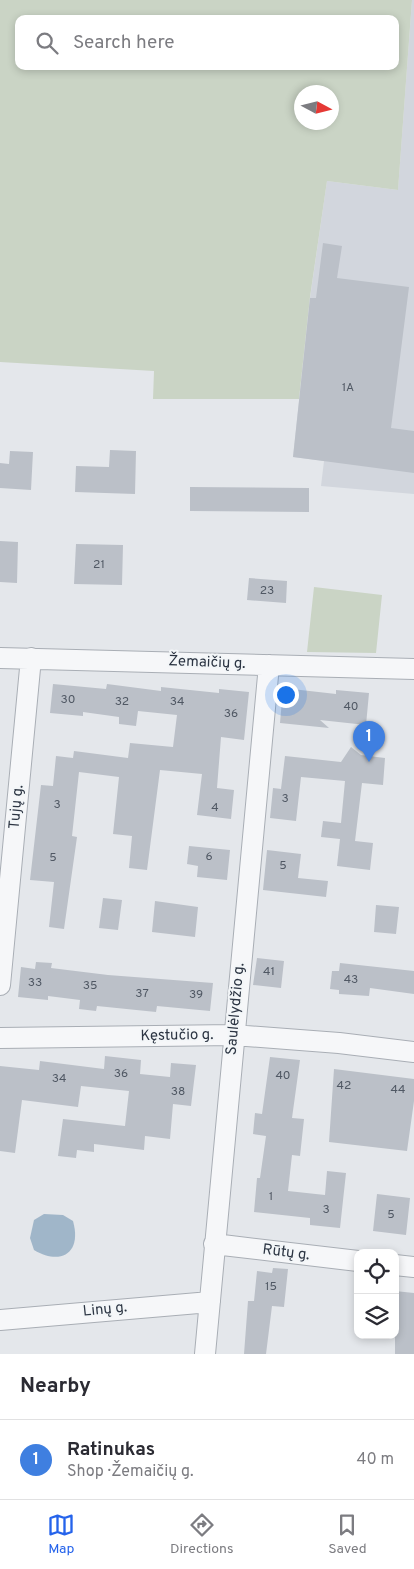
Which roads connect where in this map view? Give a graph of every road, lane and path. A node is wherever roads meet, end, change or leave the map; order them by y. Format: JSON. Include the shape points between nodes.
{"nodes":[{"id":1,"x":0,"y":658,"type":"edge"},
{"id":2,"x":32,"y":658,"type":"junction"},
{"id":3,"x":269,"y":665,"type":"junction"},
{"id":4,"x":414,"y":668,"type":"edge"},
{"id":5,"x":0,"y":986,"type":"edge"},
{"id":6,"x":233,"y":1035,"type":"junction"},
{"id":7,"x":0,"y":1038,"type":"edge"},
{"id":8,"x":414,"y":1052,"type":"edge"},
{"id":9,"x":214,"y":1244,"type":"junction"},
{"id":10,"x":354,"y":1261,"type":"edge"},
{"id":11,"x":399,"y":1265,"type":"edge"},
{"id":12,"x":414,"y":1267,"type":"edge"},
{"id":13,"x":210,"y":1302,"type":"junction"},
{"id":14,"x":0,"y":1320,"type":"edge"},
{"id":15,"x":205,"y":1354,"type":"edge"}],
"edges":[{"from":1,"to":2,"type":"street","name":"Žemaičių g."},
{"from":2,"to":3,"type":"street","name":"Žemaičių g."},
{"from":2,"to":5,"type":"street","name":"Tujų g."},
{"from":3,"to":4,"type":"street","name":"Žemaičių g."},
{"from":3,"to":6,"type":"street","name":"Saulėlydžio g."},
{"from":6,"to":7,"type":"street","name":"Kęstučio g."},
{"from":6,"to":8,"type":"street","name":"Kęstučio g."},
{"from":6,"to":9,"type":"street","name":"Saulėlydžio g."},
{"from":9,"to":10,"type":"street","name":"Rūtų g."},
{"from":9,"to":13,"type":"street","name":"Saulėlydžio g."},
{"from":11,"to":12,"type":"street"},
{"from":13,"to":14,"type":"street","name":"Linų g."},
{"from":13,"to":15,"type":"street","name":"Saulėlydžio g."}]}
